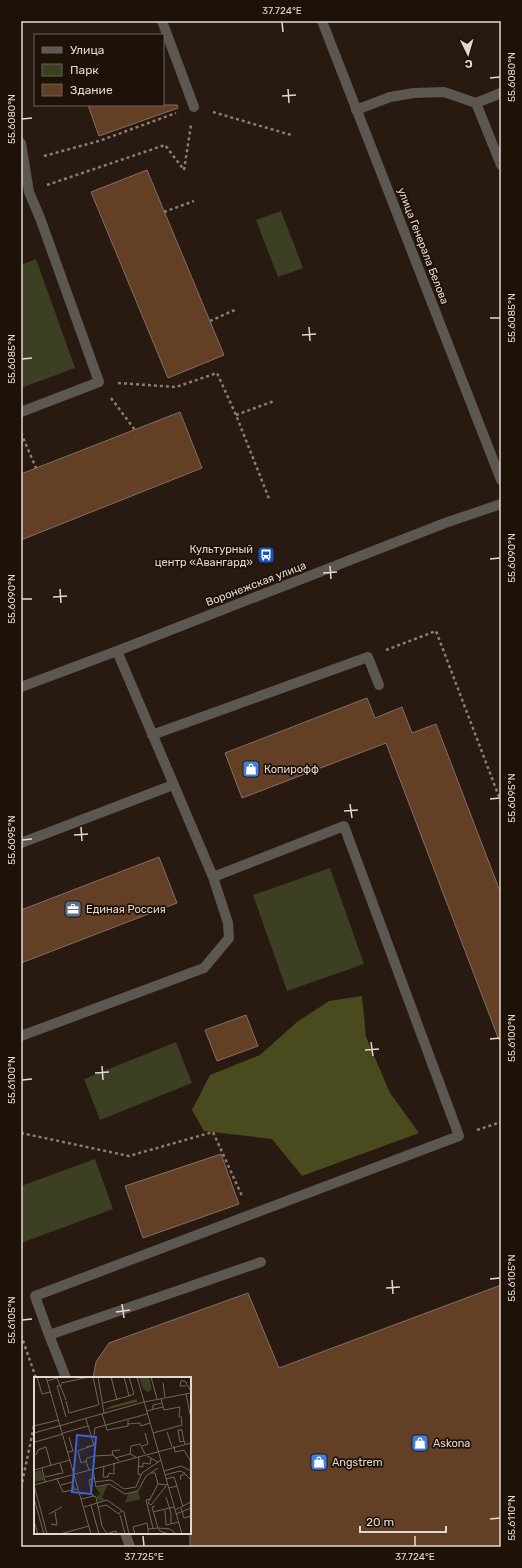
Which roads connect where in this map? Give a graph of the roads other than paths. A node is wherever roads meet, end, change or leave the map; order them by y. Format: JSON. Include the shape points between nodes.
{"nodes":[{"id":1,"x":162,"y":21,"type":"edge"},
{"id":2,"x":322,"y":21,"type":"edge"},
{"id":3,"x":501,"y":93,"type":"edge"},
{"id":4,"x":476,"y":103,"type":"junction"},
{"id":5,"x":194,"y":106,"type":"road end"},
{"id":6,"x":356,"y":110,"type":"junction"},
{"id":7,"x":21,"y":143,"type":"edge"},
{"id":8,"x":501,"y":165,"type":"edge"},
{"id":9,"x":21,"y":412,"type":"edge"},
{"id":10,"x":501,"y":480,"type":"edge"},
{"id":11,"x":501,"y":504,"type":"edge"},
{"id":12,"x":117,"y":651,"type":"junction"},
{"id":13,"x":379,"y":686,"type":"dead end"},
{"id":14,"x":21,"y":687,"type":"edge"},
{"id":15,"x":152,"y":735,"type":"junction"},
{"id":16,"x":174,"y":785,"type":"junction"},
{"id":17,"x":21,"y":843,"type":"edge"},
{"id":18,"x":212,"y":877,"type":"junction"},
{"id":19,"x":21,"y":1036,"type":"edge"},
{"id":20,"x":261,"y":1262,"type":"dead end"},
{"id":21,"x":49,"y":1335,"type":"junction"},
{"id":22,"x":66,"y":1377,"type":"edge"},
{"id":23,"x":125,"y":1534,"type":"edge"},
{"id":24,"x":130,"y":1547,"type":"edge"}],
"edges":[{"from":1,"to":5,"type":"street"},
{"from":2,"to":6,"type":"street","name":"улица Генерала Белова"},
{"from":3,"to":4,"type":"street"},
{"from":4,"to":6,"type":"street","via":[[444,92],[414,93],[390,97]]},
{"from":4,"to":8,"type":"street"},
{"from":6,"to":10,"type":"street","name":"улица Генерала Белова"},
{"from":7,"to":9,"type":"street","via":[[29,192],[99,382]]},
{"from":11,"to":12,"type":"street","name":"Воронежская улица","via":[[445,523]]},
{"from":12,"to":14,"type":"street","name":"Воронежская улица"},
{"from":12,"to":15,"type":"street"},
{"from":13,"to":15,"type":"street","via":[[368,657]]},
{"from":15,"to":16,"type":"street"},
{"from":16,"to":17,"type":"street"},
{"from":16,"to":18,"type":"street"},
{"from":18,"to":19,"type":"street","via":[[228,923],[229,938],[204,968]]},
{"from":18,"to":21,"type":"street","via":[[344,826],[459,1136],[35,1296]]},
{"from":20,"to":21,"type":"street"},
{"from":21,"to":22,"type":"street"},
{"from":23,"to":24,"type":"street"}]}
